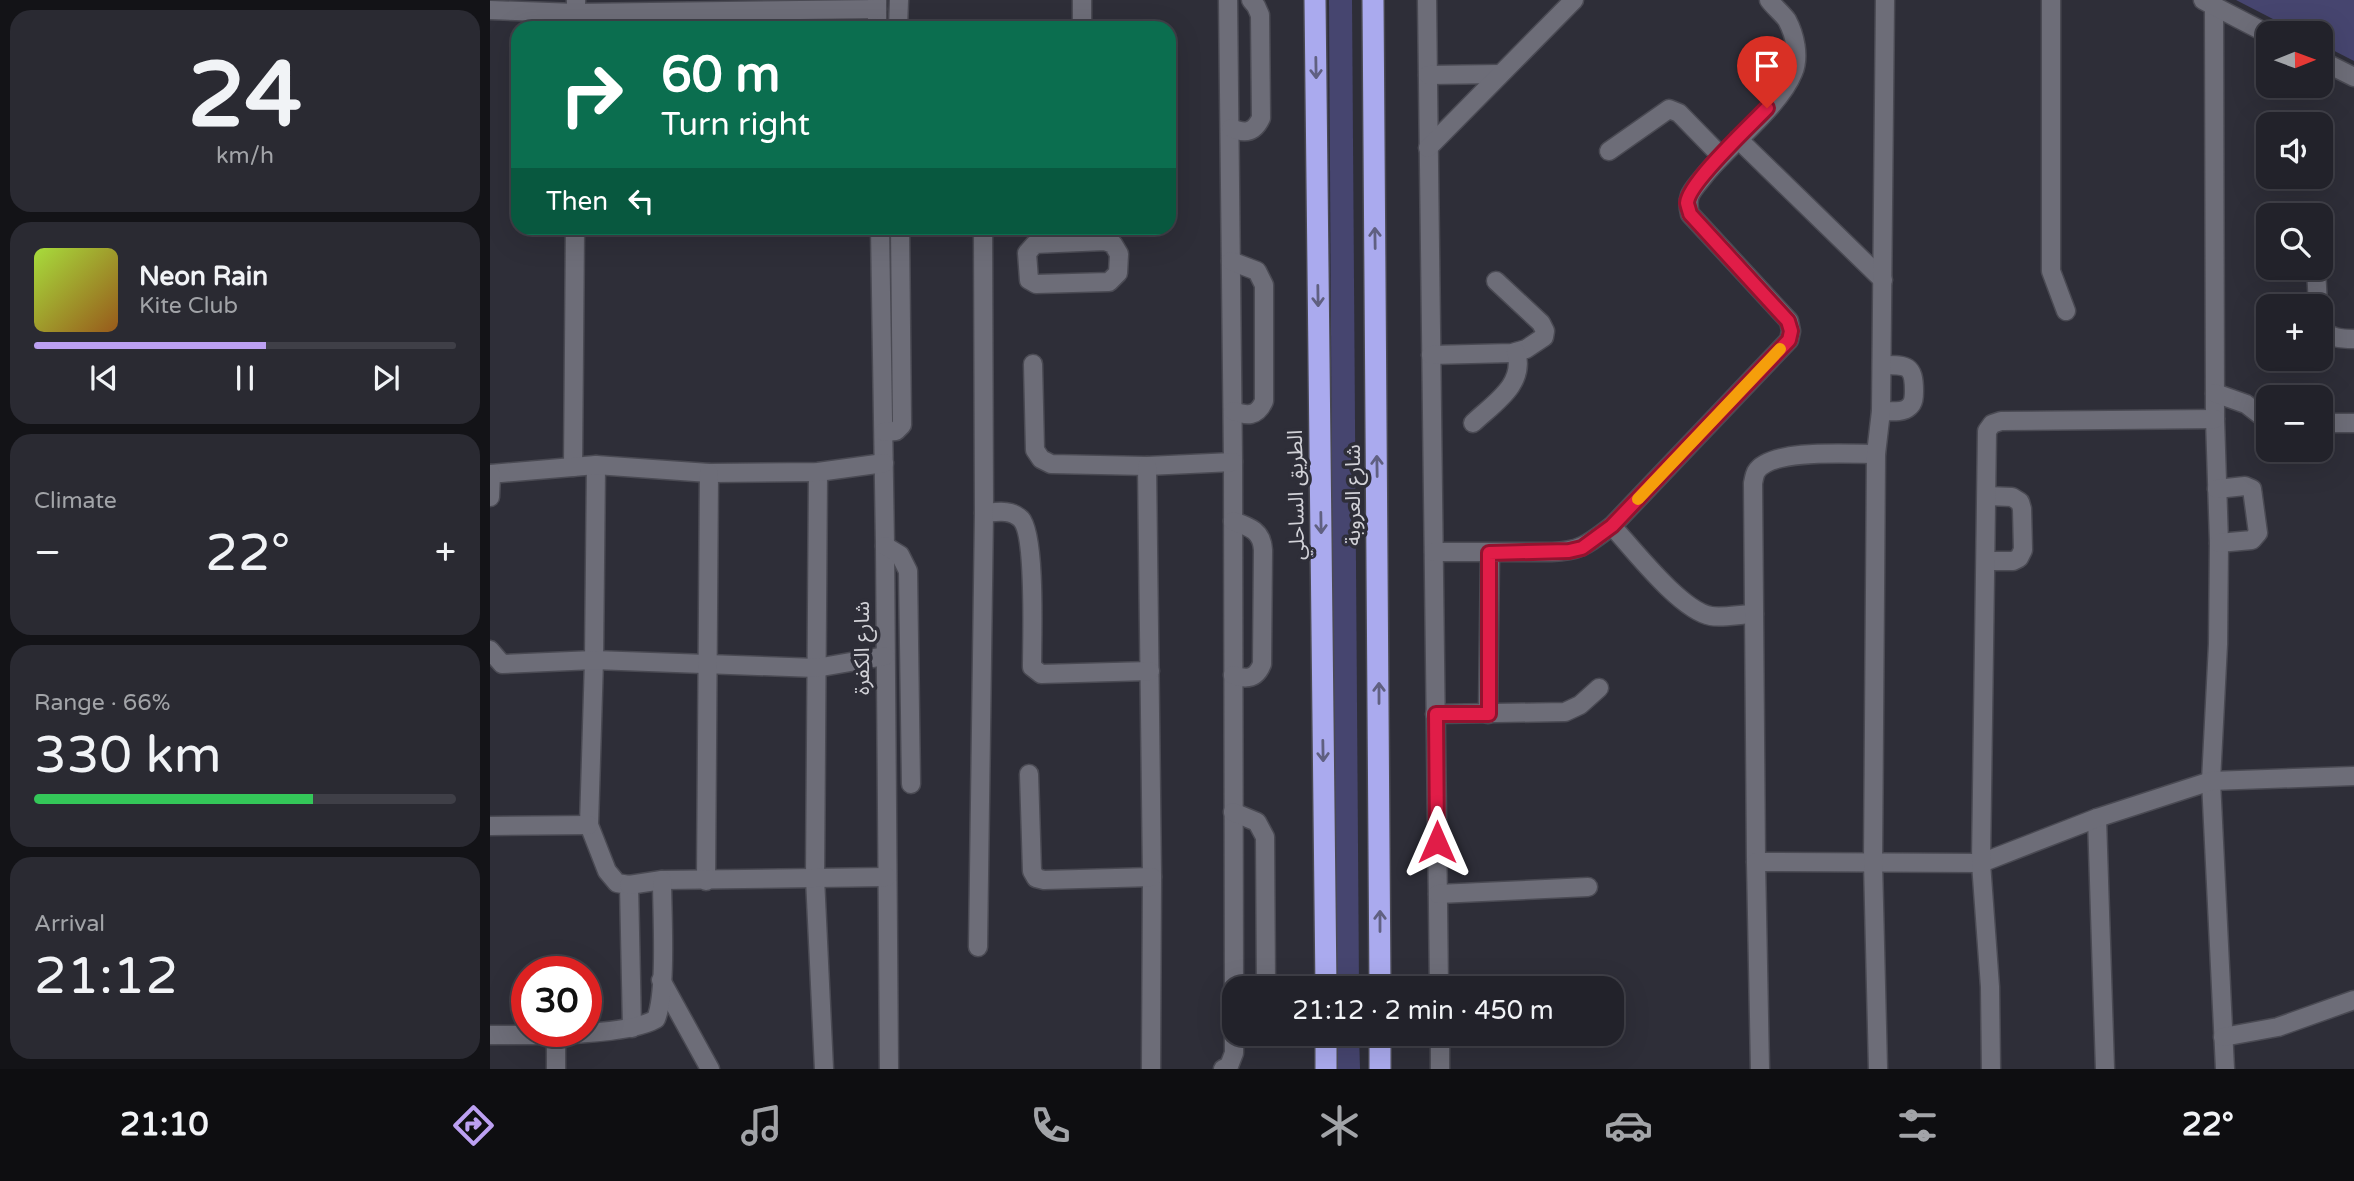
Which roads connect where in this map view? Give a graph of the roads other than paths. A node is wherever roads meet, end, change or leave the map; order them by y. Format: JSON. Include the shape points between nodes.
{"nodes":[{"id":1,"x":899,"y":0,"type":"edge"},
{"id":2,"x":1082,"y":0,"type":"edge"},
{"id":3,"x":1228,"y":0,"type":"edge"},
{"id":4,"x":1251,"y":0,"type":"edge"},
{"id":5,"x":1315,"y":0,"type":"edge"},
{"id":6,"x":1373,"y":0,"type":"edge"},
{"id":7,"x":1427,"y":0,"type":"edge"},
{"id":8,"x":1574,"y":0,"type":"edge"},
{"id":9,"x":1769,"y":0,"type":"edge"},
{"id":10,"x":1885,"y":0,"type":"edge"},
{"id":11,"x":2051,"y":0,"type":"edge"},
{"id":12,"x":2209,"y":3,"type":"edge"},
{"id":13,"x":877,"y":4,"type":"edge"},
{"id":14,"x":823,"y":5,"type":"edge"},
{"id":15,"x":698,"y":6,"type":"edge"},
{"id":16,"x":490,"y":10,"type":"edge"},
{"id":17,"x":576,"y":13,"type":"edge"},
{"id":18,"x":898,"y":21,"type":"edge"},
{"id":19,"x":1082,"y":21,"type":"edge"},
{"id":20,"x":2256,"y":28,"type":"edge"},
{"id":21,"x":2333,"y":67,"type":"edge"},
{"id":22,"x":1500,"y":74,"type":"junction"},
{"id":23,"x":1429,"y":75,"type":"junction"},
{"id":24,"x":2354,"y":78,"type":"edge"},
{"id":25,"x":1231,"y":128,"type":"junction"},
{"id":26,"x":1738,"y":139,"type":"junction"},
{"id":27,"x":1428,"y":148,"type":"junction"},
{"id":28,"x":1609,"y":151,"type":"dead end"},
{"id":29,"x":1720,"y":155,"type":"junction"},
{"id":30,"x":575,"y":235,"type":"edge"},
{"id":31,"x":880,"y":235,"type":"edge"},
{"id":32,"x":900,"y":235,"type":"edge"},
{"id":33,"x":983,"y":235,"type":"edge"},
{"id":34,"x":1082,"y":235,"type":"edge"},
{"id":35,"x":1231,"y":261,"type":"junction"},
{"id":36,"x":1883,"y":280,"type":"junction"},
{"id":37,"x":1496,"y":281,"type":"dead end"},
{"id":38,"x":2066,"y":311,"type":"dead end"},
{"id":39,"x":2333,"y":337,"type":"edge"},
{"id":40,"x":2354,"y":339,"type":"edge"},
{"id":41,"x":1516,"y":352,"type":"junction"},
{"id":42,"x":1431,"y":355,"type":"junction"},
{"id":43,"x":1033,"y":364,"type":"dead end"},
{"id":44,"x":1882,"y":365,"type":"junction"},
{"id":45,"x":2215,"y":393,"type":"junction"},
{"id":46,"x":1233,"y":411,"type":"junction"},
{"id":47,"x":1881,"y":411,"type":"junction"},
{"id":48,"x":2256,"y":412,"type":"edge"},
{"id":49,"x":2215,"y":419,"type":"junction"},
{"id":50,"x":1473,"y":423,"type":"dead end"},
{"id":51,"x":2333,"y":423,"type":"edge"},
{"id":52,"x":2354,"y":423,"type":"edge"},
{"id":53,"x":884,"y":432,"type":"junction"},
{"id":54,"x":1876,"y":454,"type":"junction"},
{"id":55,"x":1233,"y":462,"type":"junction"},
{"id":56,"x":884,"y":463,"type":"junction"},
{"id":57,"x":596,"y":466,"type":"junction"},
{"id":58,"x":1147,"y":466,"type":"junction"},
{"id":59,"x":573,"y":467,"type":"junction"},
{"id":60,"x":818,"y":472,"type":"junction"},
{"id":61,"x":709,"y":473,"type":"junction"},
{"id":62,"x":490,"y":474,"type":"edge"},
{"id":63,"x":2217,"y":489,"type":"junction"},
{"id":64,"x":490,"y":496,"type":"edge"},
{"id":65,"x":1987,"y":496,"type":"junction"},
{"id":66,"x":984,"y":513,"type":"junction"},
{"id":67,"x":1233,"y":521,"type":"junction"},
{"id":68,"x":1612,"y":526,"type":"junction"},
{"id":69,"x":2219,"y":543,"type":"junction"},
{"id":70,"x":885,"y":546,"type":"junction"},
{"id":71,"x":1434,"y":552,"type":"junction"},
{"id":72,"x":1489,"y":553,"type":"junction"},
{"id":73,"x":1987,"y":561,"type":"junction"},
{"id":74,"x":1754,"y":614,"type":"junction"},
{"id":75,"x":490,"y":650,"type":"edge"},
{"id":76,"x":885,"y":656,"type":"junction"},
{"id":77,"x":594,"y":660,"type":"junction"},
{"id":78,"x":709,"y":663,"type":"junction"},
{"id":79,"x":816,"y":668,"type":"junction"},
{"id":80,"x":1150,"y":671,"type":"junction"},
{"id":81,"x":1233,"y":675,"type":"junction"},
{"id":82,"x":1599,"y":688,"type":"dead end"},
{"id":83,"x":1436,"y":714,"type":"junction"},
{"id":84,"x":1489,"y":714,"type":"junction"},
{"id":85,"x":1028,"y":774,"type":"dead end"},
{"id":86,"x":2354,"y":776,"type":"edge"},
{"id":87,"x":2211,"y":781,"type":"junction"},
{"id":88,"x":911,"y":784,"type":"dead end"},
{"id":89,"x":1233,"y":812,"type":"junction"},
{"id":90,"x":2097,"y":818,"type":"junction"},
{"id":91,"x":589,"y":825,"type":"junction"},
{"id":92,"x":490,"y":826,"type":"edge"},
{"id":93,"x":1756,"y":862,"type":"junction"},
{"id":94,"x":1873,"y":863,"type":"junction"},
{"id":95,"x":1981,"y":863,"type":"junction"},
{"id":96,"x":887,"y":877,"type":"junction"},
{"id":97,"x":1152,"y":877,"type":"junction"},
{"id":98,"x":815,"y":878,"type":"junction"},
{"id":99,"x":662,"y":880,"type":"junction"},
{"id":100,"x":706,"y":881,"type":"junction"},
{"id":101,"x":629,"y":885,"type":"junction"},
{"id":102,"x":1588,"y":887,"type":"dead end"},
{"id":103,"x":1438,"y":894,"type":"junction"},
{"id":104,"x":978,"y":947,"type":"dead end"},
{"id":105,"x":1234,"y":976,"type":"edge"},
{"id":106,"x":1266,"y":976,"type":"edge"},
{"id":107,"x":1326,"y":976,"type":"edge"},
{"id":108,"x":1380,"y":976,"type":"edge"},
{"id":109,"x":1439,"y":976,"type":"edge"},
{"id":110,"x":661,"y":979,"type":"junction"},
{"id":111,"x":2354,"y":1000,"type":"edge"},
{"id":112,"x":632,"y":1028,"type":"junction"},
{"id":113,"x":602,"y":1030,"type":"edge"},
{"id":114,"x":490,"y":1035,"type":"edge"},
{"id":115,"x":511,"y":1035,"type":"edge"},
{"id":116,"x":2223,"y":1037,"type":"junction"},
{"id":117,"x":1234,"y":1046,"type":"edge"},
{"id":118,"x":1326,"y":1046,"type":"edge"},
{"id":119,"x":1380,"y":1046,"type":"edge"},
{"id":120,"x":1440,"y":1046,"type":"edge"},
{"id":121,"x":556,"y":1047,"type":"edge"},
{"id":122,"x":556,"y":1069,"type":"edge"},
{"id":123,"x":710,"y":1069,"type":"edge"},
{"id":124,"x":824,"y":1069,"type":"edge"},
{"id":125,"x":888,"y":1069,"type":"edge"},
{"id":126,"x":1151,"y":1069,"type":"edge"},
{"id":127,"x":1223,"y":1069,"type":"edge"},
{"id":128,"x":1326,"y":1069,"type":"edge"},
{"id":129,"x":1380,"y":1069,"type":"edge"},
{"id":130,"x":1440,"y":1069,"type":"edge"},
{"id":131,"x":1760,"y":1069,"type":"edge"},
{"id":132,"x":1878,"y":1069,"type":"edge"},
{"id":133,"x":1991,"y":1069,"type":"edge"},
{"id":134,"x":2105,"y":1069,"type":"edge"},
{"id":135,"x":2225,"y":1069,"type":"edge"}],
"edges":[{"from":1,"to":18,"type":"street"},
{"from":2,"to":19,"type":"street"},
{"from":3,"to":25,"type":"street"},
{"from":4,"to":25,"type":"street","via":[[1260,15],[1261,118],[1248,132]]},
{"from":5,"to":107,"type":"highway","name":"الطريق الساحلي","one_way":true},
{"from":108,"to":6,"type":"highway","name":"شارع العروبة","one_way":true},
{"from":7,"to":23,"type":"street"},
{"from":8,"to":22,"type":"street"},
{"from":9,"to":26,"type":"street","via":[[1787,21],[1793,37],[1794,72],[1782,93]]},
{"from":10,"to":36,"type":"street"},
{"from":11,"to":38,"type":"street","via":[[2051,271]]},
{"from":12,"to":20,"type":"street"},
{"from":12,"to":45,"type":"street"},
{"from":13,"to":14,"type":"street"},
{"from":14,"to":15,"type":"street"},
{"from":15,"to":17,"type":"street"},
{"from":16,"to":17,"type":"street"},
{"from":21,"to":24,"type":"street"},
{"from":22,"to":23,"type":"street"},
{"from":22,"to":27,"type":"street"},
{"from":23,"to":27,"type":"street"},
{"from":25,"to":35,"type":"street"},
{"from":26,"to":29,"type":"street"},
{"from":26,"to":36,"type":"street"},
{"from":27,"to":42,"type":"street"},
{"from":28,"to":29,"type":"street","via":[[1669,109],[1679,113]]},
{"from":29,"to":68,"type":"street","via":[[1690,193],[1690,214],[1788,321],[1789,340]]},
{"from":30,"to":59,"type":"street"},
{"from":31,"to":53,"type":"street","name":"شارع الكفرة"},
{"from":32,"to":53,"type":"street","via":[[902,425]]},
{"from":33,"to":66,"type":"street"},
{"from":34,"to":34,"type":"street","via":[[1116,246],[1119,268],[1113,280],[1036,284],[1029,280],[1026,258],[1032,246]]},
{"from":35,"to":46,"type":"street"},
{"from":35,"to":46,"type":"street","via":[[1257,271],[1264,285],[1264,401],[1251,415]]},
{"from":36,"to":44,"type":"street"},
{"from":37,"to":41,"type":"street","via":[[1545,331],[1544,337]]},
{"from":39,"to":40,"type":"street"},
{"from":41,"to":42,"type":"street"},
{"from":41,"to":50,"type":"street","via":[[1519,368],[1513,385]]},
{"from":42,"to":71,"type":"street"},
{"from":43,"to":58,"type":"street","via":[[1035,450],[1041,459],[1063,465]]},
{"from":44,"to":47,"type":"street"},
{"from":44,"to":47,"type":"street","via":[[1909,369],[1914,399],[1905,410]]},
{"from":45,"to":48,"type":"street"},
{"from":45,"to":49,"type":"street"},
{"from":46,"to":55,"type":"street"},
{"from":47,"to":54,"type":"street"},
{"from":49,"to":63,"type":"street"},
{"from":49,"to":65,"type":"street","via":[[1992,424],[1987,431]]},
{"from":51,"to":52,"type":"street"},
{"from":53,"to":56,"type":"street","name":"شارع الكفرة"},
{"from":54,"to":74,"type":"street","via":[[1787,455],[1756,472]]},
{"from":54,"to":94,"type":"street"},
{"from":55,"to":58,"type":"street"},
{"from":55,"to":67,"type":"street"},
{"from":56,"to":60,"type":"street"},
{"from":56,"to":70,"type":"street","name":"شارع الكفرة"},
{"from":57,"to":59,"type":"street"},
{"from":57,"to":61,"type":"street"},
{"from":57,"to":77,"type":"street"},
{"from":58,"to":80,"type":"street"},
{"from":59,"to":62,"type":"street"},
{"from":60,"to":61,"type":"street"},
{"from":60,"to":79,"type":"street"},
{"from":61,"to":78,"type":"street"},
{"from":62,"to":64,"type":"street"},
{"from":63,"to":69,"type":"street"},
{"from":63,"to":69,"type":"street","via":[[2252,489],[2258,533],[2252,540]]},
{"from":65,"to":73,"type":"street"},
{"from":65,"to":73,"type":"street","via":[[2020,502],[2023,550],[2013,561]]},
{"from":66,"to":80,"type":"street","via":[[1014,514],[1027,530],[1035,671]]},
{"from":66,"to":104,"type":"street"},
{"from":67,"to":81,"type":"street"},
{"from":67,"to":81,"type":"street","via":[[1255,531],[1263,545],[1262,664],[1249,678]]},
{"from":68,"to":72,"type":"street","via":[[1582,548],[1569,551]]},
{"from":68,"to":74,"type":"street","via":[[1692,608],[1710,616]]},
{"from":69,"to":87,"type":"street"},
{"from":70,"to":76,"type":"street","name":"شارع الكفرة"},
{"from":70,"to":88,"type":"street","via":[[900,555],[908,571]]},
{"from":71,"to":72,"type":"street"},
{"from":71,"to":83,"type":"street"},
{"from":72,"to":84,"type":"street"},
{"from":73,"to":95,"type":"street"},
{"from":74,"to":93,"type":"street"},
{"from":75,"to":77,"type":"street","via":[[502,663]]},
{"from":76,"to":79,"type":"street"},
{"from":76,"to":96,"type":"street","name":"شارع الكفرة"},
{"from":77,"to":78,"type":"street"},
{"from":77,"to":91,"type":"street"},
{"from":78,"to":79,"type":"street"},
{"from":78,"to":100,"type":"street"},
{"from":79,"to":98,"type":"street"},
{"from":80,"to":97,"type":"street"},
{"from":81,"to":89,"type":"street"},
{"from":82,"to":84,"type":"street","via":[[1565,712]]},
{"from":83,"to":84,"type":"street"},
{"from":83,"to":103,"type":"street"},
{"from":85,"to":97,"type":"street","via":[[1036,878]]},
{"from":86,"to":87,"type":"street"},
{"from":87,"to":90,"type":"street"},
{"from":87,"to":116,"type":"street"},
{"from":89,"to":105,"type":"street"},
{"from":89,"to":106,"type":"street","via":[[1257,822],[1265,837]]},
{"from":90,"to":95,"type":"street"},
{"from":90,"to":134,"type":"street"},
{"from":91,"to":92,"type":"street"},
{"from":91,"to":101,"type":"street","via":[[607,872],[617,883]]},
{"from":93,"to":94,"type":"street"},
{"from":93,"to":131,"type":"street"},
{"from":94,"to":95,"type":"street"},
{"from":94,"to":132,"type":"street"},
{"from":95,"to":133,"type":"street"},
{"from":96,"to":98,"type":"street"},
{"from":96,"to":125,"type":"street","name":"شارع الكفرة"},
{"from":97,"to":126,"type":"street"},
{"from":98,"to":100,"type":"street"},
{"from":98,"to":124,"type":"street"},
{"from":99,"to":100,"type":"street"},
{"from":99,"to":101,"type":"street"},
{"from":99,"to":110,"type":"street"},
{"from":101,"to":112,"type":"street"},
{"from":102,"to":103,"type":"street"},
{"from":103,"to":109,"type":"street"},
{"from":110,"to":112,"type":"street","via":[[656,1019]]},
{"from":110,"to":123,"type":"street"},
{"from":111,"to":116,"type":"street","via":[[2278,1027]]},
{"from":112,"to":113,"type":"street"},
{"from":114,"to":115,"type":"street"},
{"from":116,"to":135,"type":"street"},
{"from":117,"to":127,"type":"street","via":[[1229,1066]]},
{"from":118,"to":128,"type":"highway"},
{"from":119,"to":129,"type":"highway"},
{"from":120,"to":130,"type":"street"},
{"from":121,"to":122,"type":"street"}]}
